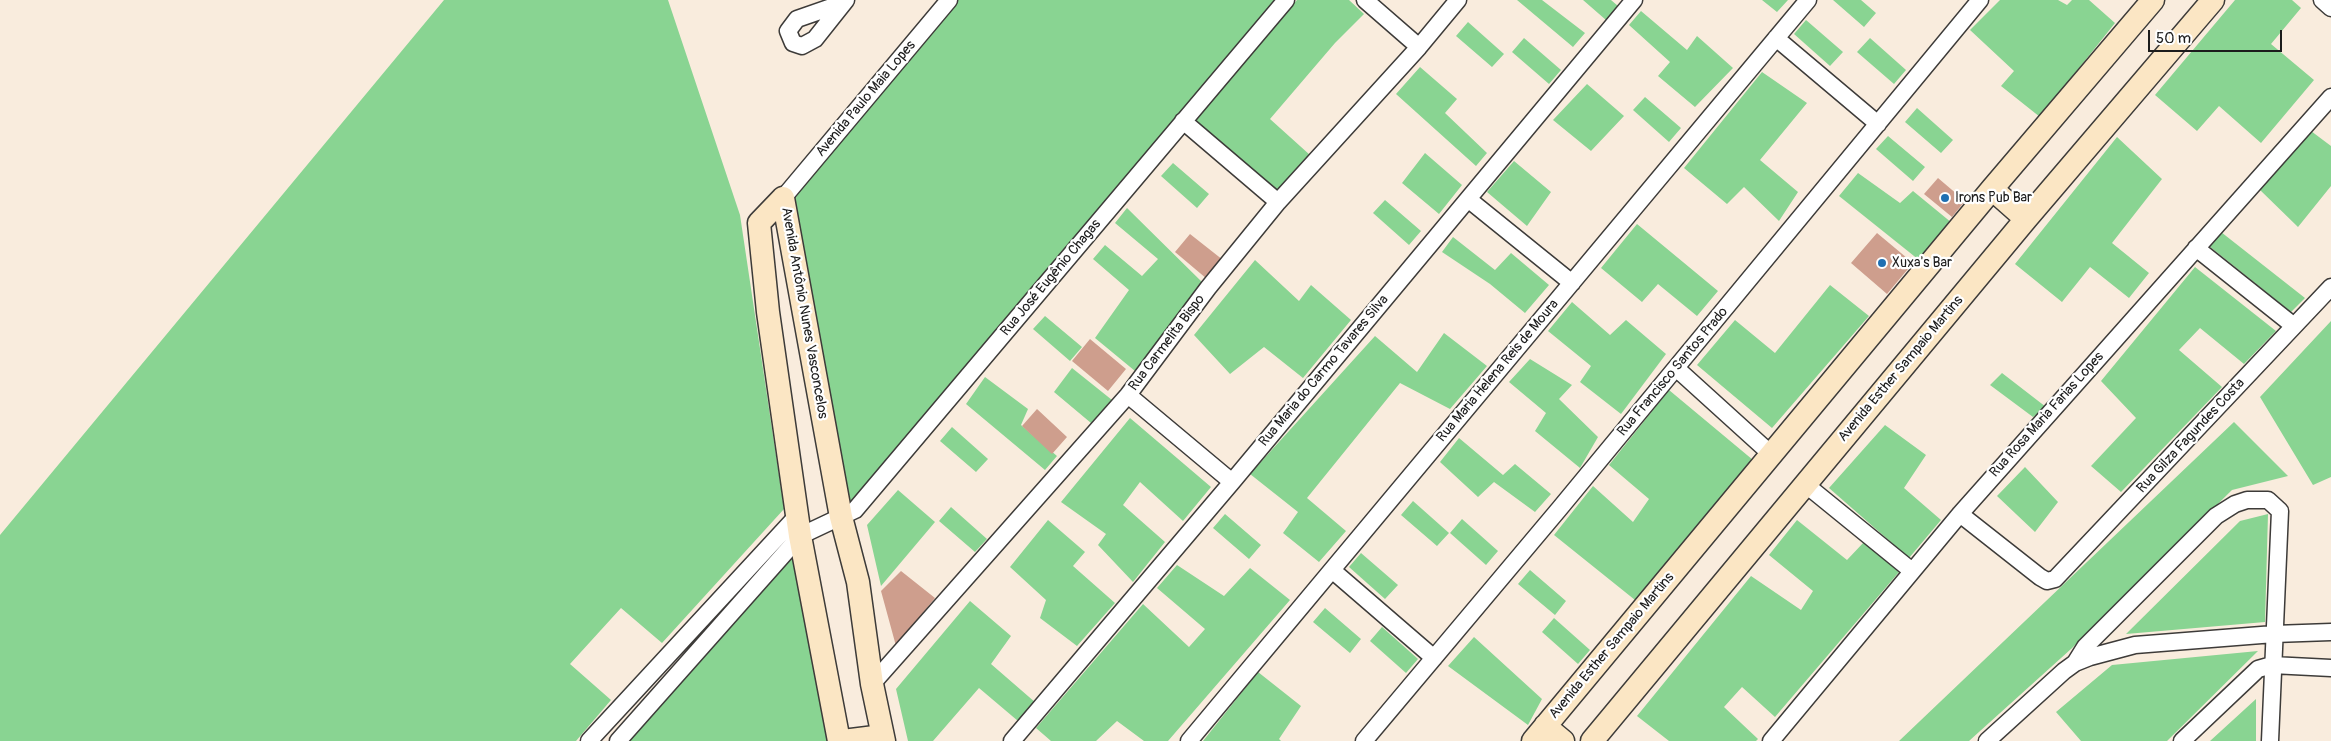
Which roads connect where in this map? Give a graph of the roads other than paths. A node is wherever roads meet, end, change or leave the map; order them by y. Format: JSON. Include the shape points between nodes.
{"nodes":[{"id":1,"x":949,"y":0,"type":"edge"},
{"id":2,"x":1286,"y":0,"type":"edge"},
{"id":3,"x":1365,"y":0,"type":"edge"},
{"id":4,"x":1458,"y":0,"type":"edge"},
{"id":5,"x":1634,"y":0,"type":"edge"},
{"id":6,"x":1808,"y":0,"type":"edge"},
{"id":7,"x":1980,"y":0,"type":"edge"},
{"id":8,"x":2153,"y":0,"type":"edge"},
{"id":9,"x":2213,"y":0,"type":"edge"},
{"id":10,"x":2322,"y":0,"type":"edge"},
{"id":11,"x":2331,"y":8,"type":"edge"},
{"id":12,"x":1776,"y":38,"type":"junction"},
{"id":13,"x":1419,"y":47,"type":"junction"},
{"id":14,"x":2331,"y":96,"type":"edge"},
{"id":15,"x":1183,"y":121,"type":"junction"},
{"id":16,"x":1878,"y":124,"type":"junction"},
{"id":17,"x":1992,"y":189,"type":"junction"},
{"id":18,"x":782,"y":198,"type":"junction"},
{"id":19,"x":1468,"y":198,"type":"junction"},
{"id":20,"x":1278,"y":202,"type":"junction"},
{"id":21,"x":2026,"y":219,"type":"junction"},
{"id":22,"x":2196,"y":248,"type":"junction"},
{"id":23,"x":1572,"y":283,"type":"junction"},
{"id":24,"x":2331,"y":287,"type":"edge"},
{"id":25,"x":2294,"y":326,"type":"junction"},
{"id":26,"x":1676,"y":368,"type":"junction"},
{"id":27,"x":1128,"y":395,"type":"junction"},
{"id":28,"x":1772,"y":455,"type":"junction"},
{"id":29,"x":1232,"y":482,"type":"junction"},
{"id":30,"x":1806,"y":484,"type":"junction"},
{"id":31,"x":1960,"y":514,"type":"junction"},
{"id":32,"x":841,"y":517,"type":"junction"},
{"id":33,"x":799,"y":526,"type":"junction"},
{"id":34,"x":1332,"y":570,"type":"junction"},
{"id":35,"x":1912,"y":571,"type":"junction"},
{"id":36,"x":2331,"y":632,"type":"edge"},
{"id":37,"x":2274,"y":634,"type":"junction"},
{"id":38,"x":1434,"y":658,"type":"junction"},
{"id":39,"x":2075,"y":663,"type":"junction"},
{"id":40,"x":2272,"y":665,"type":"junction"},
{"id":41,"x":2331,"y":668,"type":"edge"},
{"id":42,"x":872,"y":684,"type":"junction"},
{"id":43,"x":1539,"y":734,"type":"edge"},
{"id":44,"x":883,"y":738,"type":"edge"},
{"id":45,"x":1021,"y":738,"type":"edge"},
{"id":46,"x":589,"y":741,"type":"edge"},
{"id":47,"x":618,"y":741,"type":"edge"},
{"id":48,"x":841,"y":741,"type":"edge"},
{"id":49,"x":1189,"y":741,"type":"edge"},
{"id":50,"x":1364,"y":741,"type":"edge"},
{"id":51,"x":1563,"y":741,"type":"edge"},
{"id":52,"x":1592,"y":741,"type":"edge"},
{"id":53,"x":1771,"y":741,"type":"edge"},
{"id":54,"x":1987,"y":741,"type":"edge"},
{"id":55,"x":2182,"y":741,"type":"edge"},
{"id":56,"x":2270,"y":741,"type":"edge"}],
"edges":[{"from":1,"to":18,"type":"street","name":"Avenida Paulo Maia Lopes"},
{"from":2,"to":15,"type":"street","name":"Rua José Eugênio Chagas"},
{"from":3,"to":13,"type":"street"},
{"from":4,"to":13,"type":"street","name":"Rua Carmelita Bispo"},
{"from":5,"to":19,"type":"street","name":"Rua Maria do Carmo Tavares Silva"},
{"from":6,"to":12,"type":"street","name":"Rua Maria Helena Reis de Moura"},
{"from":7,"to":16,"type":"street","name":"Rua Francisco Santos Prado"},
{"from":8,"to":17,"type":"street","name":"Avenida Esther Sampaio Martins"},
{"from":9,"to":21,"type":"street","name":"Avenida Esther Sampaio Martins"},
{"from":10,"to":11,"type":"street"},
{"from":12,"to":16,"type":"street"},
{"from":12,"to":23,"type":"street","name":"Rua Maria Helena Reis de Moura"},
{"from":13,"to":20,"type":"street","name":"Rua Carmelita Bispo"},
{"from":14,"to":22,"type":"street","name":"Rua Rosa Maria Farias Lopes"},
{"from":15,"to":20,"type":"street"},
{"from":15,"to":32,"type":"street","name":"Rua José Eugênio Chagas","via":[[855,510]]},
{"from":16,"to":26,"type":"street","name":"Rua Francisco Santos Prado"},
{"from":17,"to":21,"type":"street"},
{"from":17,"to":28,"type":"street","name":"Avenida Esther Sampaio Martins"},
{"from":18,"to":32,"type":"street","name":"Avenida Antônio Nunes Vasconcelos"},
{"from":18,"to":33,"type":"street","name":"Avenida Antônio Nunes Vasconcelos","via":[[759,223],[768,312]]},
{"from":19,"to":23,"type":"street"},
{"from":19,"to":29,"type":"street","name":"Rua Maria do Carmo Tavares Silva"},
{"from":20,"to":27,"type":"street","name":"Rua Carmelita Bispo"},
{"from":21,"to":30,"type":"street","name":"Avenida Esther Sampaio Martins"},
{"from":22,"to":25,"type":"street"},
{"from":22,"to":31,"type":"street","name":"Rua Rosa Maria Farias Lopes"},
{"from":23,"to":34,"type":"street","name":"Rua Maria Helena Reis de Moura"},
{"from":24,"to":25,"type":"street","name":"Rua Gilza Fagundes Costa"},
{"from":25,"to":31,"type":"street","name":"Rua Gilza Fagundes Costa","via":[[2055,579],[2047,581],[2040,577]]},
{"from":26,"to":28,"type":"street"},
{"from":26,"to":38,"type":"street","name":"Rua Francisco Santos Prado"},
{"from":27,"to":29,"type":"street"},
{"from":27,"to":42,"type":"street","name":"Rua Carmelita Bispo"},
{"from":28,"to":43,"type":"street","name":"Avenida Esther Sampaio Martins"},
{"from":29,"to":45,"type":"street","name":"Rua Maria do Carmo Tavares Silva"},
{"from":30,"to":35,"type":"street"},
{"from":30,"to":52,"type":"street","name":"Avenida Esther Sampaio Martins"},
{"from":31,"to":35,"type":"street","name":"Rua Rosa Maria Farias Lopes"},
{"from":32,"to":33,"type":"street","name":"Rua José Eugênio Chagas"},
{"from":32,"to":42,"type":"street","name":"Avenida Antônio Nunes Vasconcelos","via":[[858,582]]},
{"from":33,"to":46,"type":"street"},
{"from":33,"to":47,"type":"street"},
{"from":33,"to":48,"type":"street","name":"Avenida Antônio Nunes Vasconcelos"},
{"from":34,"to":38,"type":"street"},
{"from":34,"to":49,"type":"street","name":"Rua Maria Helena Reis de Moura"},
{"from":35,"to":53,"type":"street","name":"Rua Rosa Maria Farias Lopes"},
{"from":36,"to":37,"type":"street"},
{"from":37,"to":39,"type":"street","via":[[2135,645]]},
{"from":37,"to":39,"type":"street","via":[[2280,511],[2268,500],[2247,500],[2216,516],[2085,647]]},
{"from":37,"to":40,"type":"street"},
{"from":38,"to":50,"type":"street","name":"Rua Francisco Santos Prado"},
{"from":39,"to":54,"type":"street"},
{"from":40,"to":41,"type":"street"},
{"from":40,"to":55,"type":"street","via":[[2258,669]]},
{"from":40,"to":56,"type":"street"},
{"from":42,"to":44,"type":"street","name":"Avenida Antônio Nunes Vasconcelos"},
{"from":43,"to":51,"type":"street"},
{"from":44,"to":48,"type":"street"}]}
